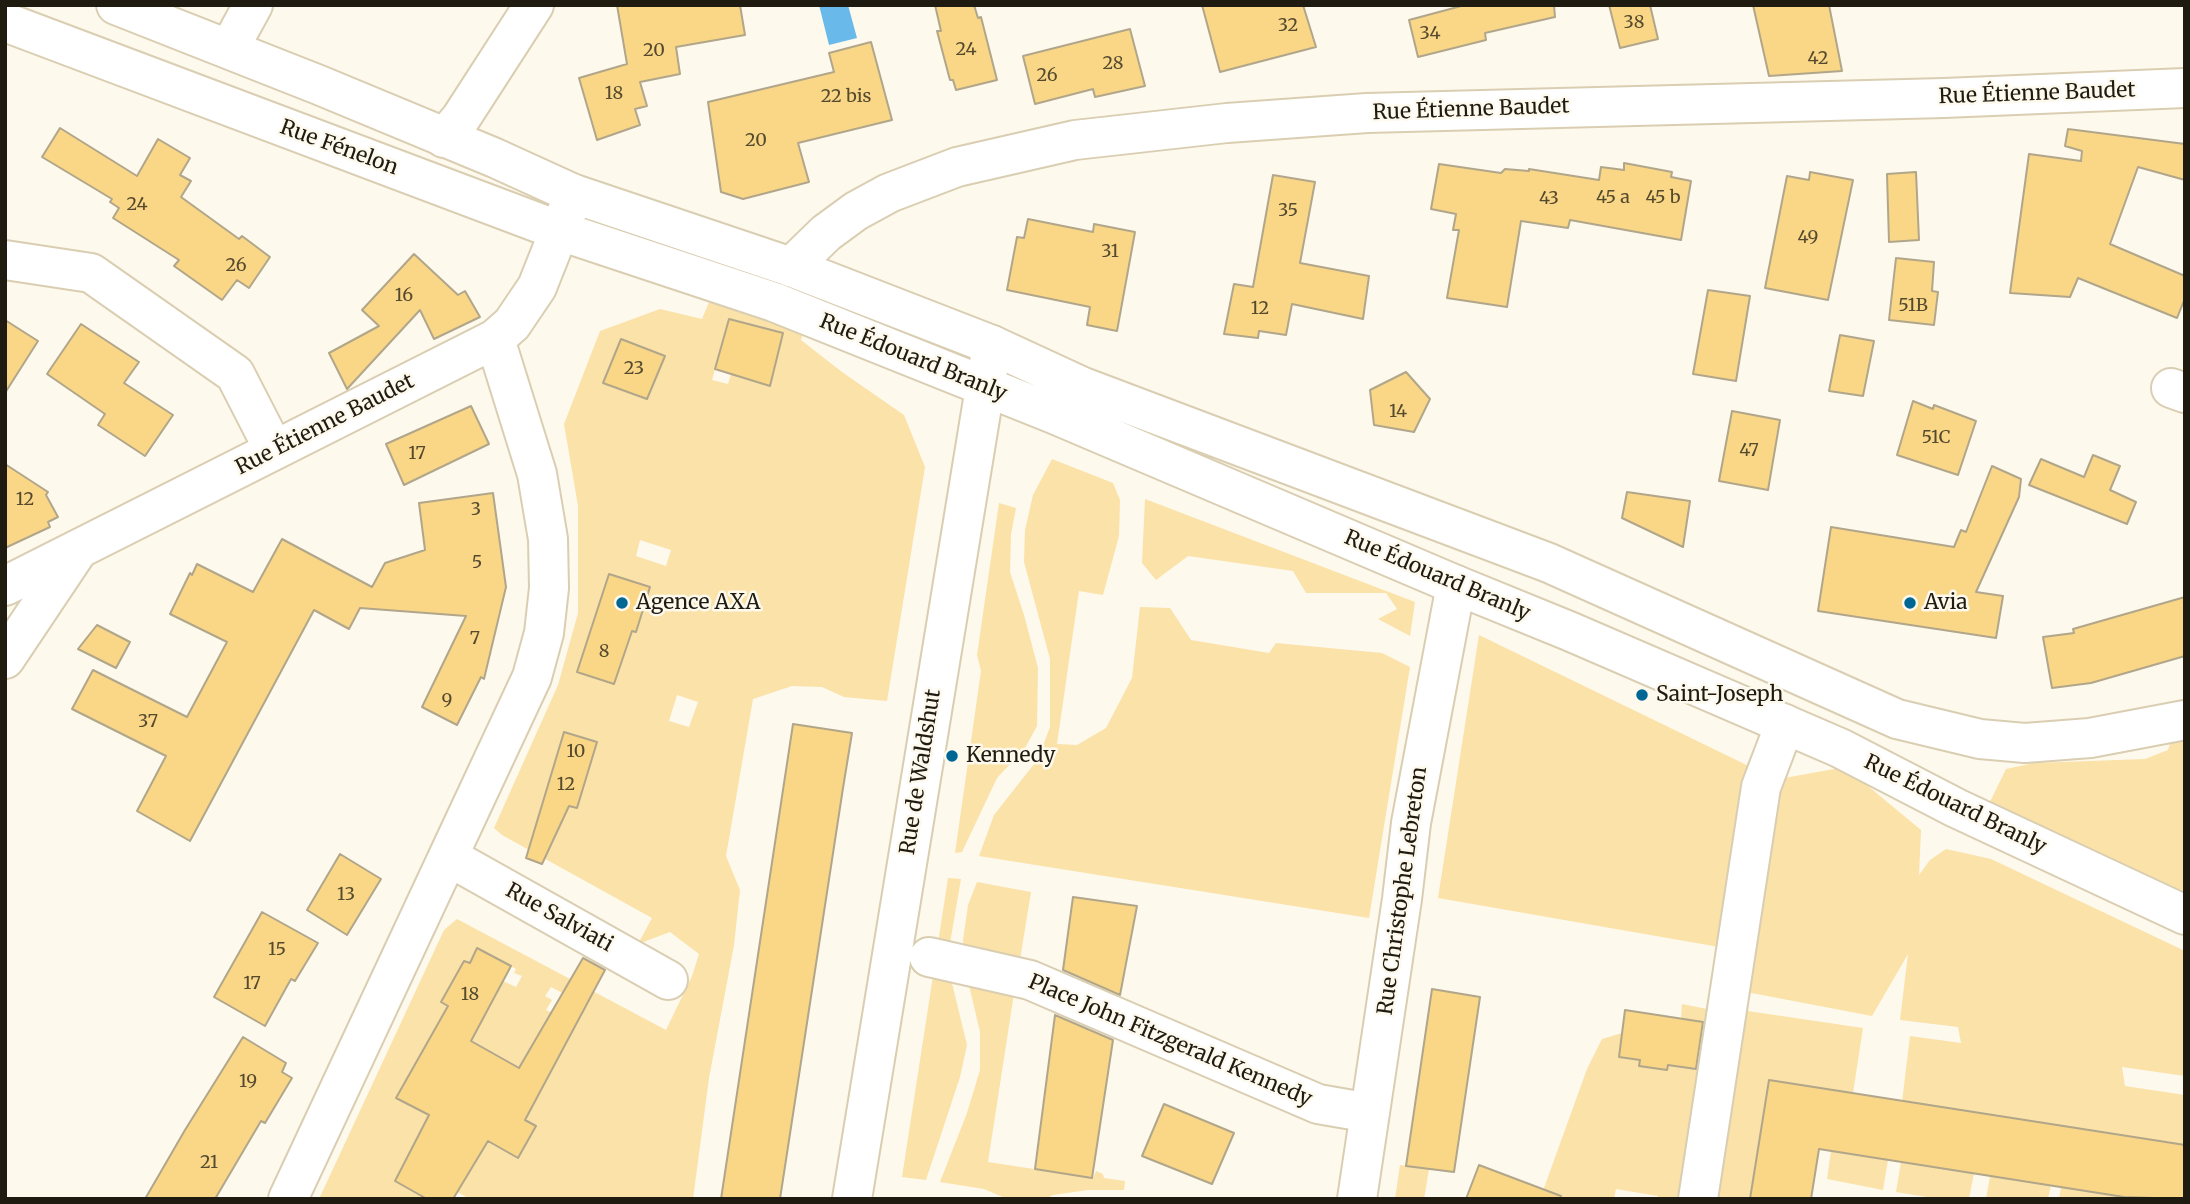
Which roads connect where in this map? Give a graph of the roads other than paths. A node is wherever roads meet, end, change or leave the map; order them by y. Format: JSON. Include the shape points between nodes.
{"nodes":[{"id":1,"x":116,"y":5,"type":"edge"},
{"id":2,"x":253,"y":5,"type":"edge"},
{"id":3,"x":534,"y":5,"type":"edge"},
{"id":4,"x":5,"y":22,"type":"edge"},
{"id":5,"x":229,"y":49,"type":"junction"},
{"id":6,"x":2185,"y":88,"type":"edge"},
{"id":7,"x":444,"y":138,"type":"junction"},
{"id":8,"x":574,"y":194,"type":"junction"},
{"id":9,"x":560,"y":231,"type":"junction"},
{"id":10,"x":5,"y":260,"type":"edge"},
{"id":11,"x":791,"y":267,"type":"junction"},
{"id":12,"x":675,"y":269,"type":"joint"},
{"id":13,"x":495,"y":339,"type":"junction"},
{"id":14,"x":992,"y":345,"type":"junction"},
{"id":15,"x":984,"y":387,"type":"junction"},
{"id":16,"x":274,"y":450,"type":"junction"},
{"id":17,"x":79,"y":549,"type":"junction"},
{"id":18,"x":1456,"y":584,"type":"junction"},
{"id":19,"x":5,"y":586,"type":"edge"},
{"id":20,"x":5,"y":659,"type":"edge"},
{"id":21,"x":2185,"y":720,"type":"edge"},
{"id":22,"x":1785,"y":724,"type":"junction"},
{"id":23,"x":449,"y":857,"type":"junction"},
{"id":24,"x":2185,"y":915,"type":"edge"},
{"id":25,"x":929,"y":957,"type":"dead end"},
{"id":26,"x":668,"y":980,"type":"dead end"},
{"id":27,"x":1370,"y":1113,"type":"junction"},
{"id":28,"x":288,"y":1199,"type":"edge"},
{"id":29,"x":852,"y":1199,"type":"edge"},
{"id":30,"x":1357,"y":1199,"type":"edge"},
{"id":31,"x":1698,"y":1199,"type":"edge"}],
"edges":[{"from":1,"to":5,"type":"street"},
{"from":2,"to":5,"type":"street"},
{"from":3,"to":7,"type":"street"},
{"from":4,"to":9,"type":"street","name":"Rue Fénelon"},
{"from":5,"to":7,"type":"street"},
{"from":6,"to":11,"type":"street","name":"Rue Étienne Baudet","via":[[1367,113],[1123,134],[995,158],[920,180],[856,211]]},
{"from":7,"to":8,"type":"street"},
{"from":8,"to":9,"type":"street","name":"Rue Étienne Baudet"},
{"from":8,"to":11,"type":"street","name":"Rue Édouard Branly"},
{"from":9,"to":12,"type":"street","name":"Rue Fénelon"},
{"from":9,"to":13,"type":"street","name":"Rue Étienne Baudet","via":[[537,287],[512,324]]},
{"from":10,"to":16,"type":"street","via":[[91,273],[235,374]]},
{"from":11,"to":14,"type":"street","name":"Rue Édouard Branly"},
{"from":12,"to":15,"type":"street","name":"Rue Édouard Branly","via":[[774,302]]},
{"from":13,"to":16,"type":"street","name":"Rue Étienne Baudet"},
{"from":13,"to":23,"type":"street","via":[[537,474],[548,539],[549,588],[544,633],[532,677]]},
{"from":14,"to":15,"type":"street","name":"Rue de Waldshut"},
{"from":14,"to":21,"type":"street","name":"Rue Édouard Branly","via":[[1083,387],[1549,563],[1897,719],[1980,739],[2025,743],[2090,738]]},
{"from":15,"to":18,"type":"street","name":"Rue Édouard Branly"},
{"from":15,"to":29,"type":"street","name":"Rue de Waldshut"},
{"from":16,"to":17,"type":"street","name":"Rue Étienne Baudet"},
{"from":17,"to":19,"type":"street","name":"Rue Étienne Baudet"},
{"from":17,"to":20,"type":"street"},
{"from":18,"to":22,"type":"street","name":"Rue Édouard Branly"},
{"from":18,"to":27,"type":"street","name":"Rue Christophe Lebreton","via":[[1414,810]]},
{"from":22,"to":24,"type":"street","name":"Rue Édouard Branly"},
{"from":22,"to":31,"type":"street","via":[[1761,788]]},
{"from":23,"to":26,"type":"street","name":"Rue Salviati"},
{"from":23,"to":28,"type":"street"},
{"from":25,"to":27,"type":"street","name":"Place John Fitzgerald Kennedy","via":[[1030,980],[1318,1104]]},
{"from":27,"to":30,"type":"street","name":"Rue Christophe Lebreton"}]}
